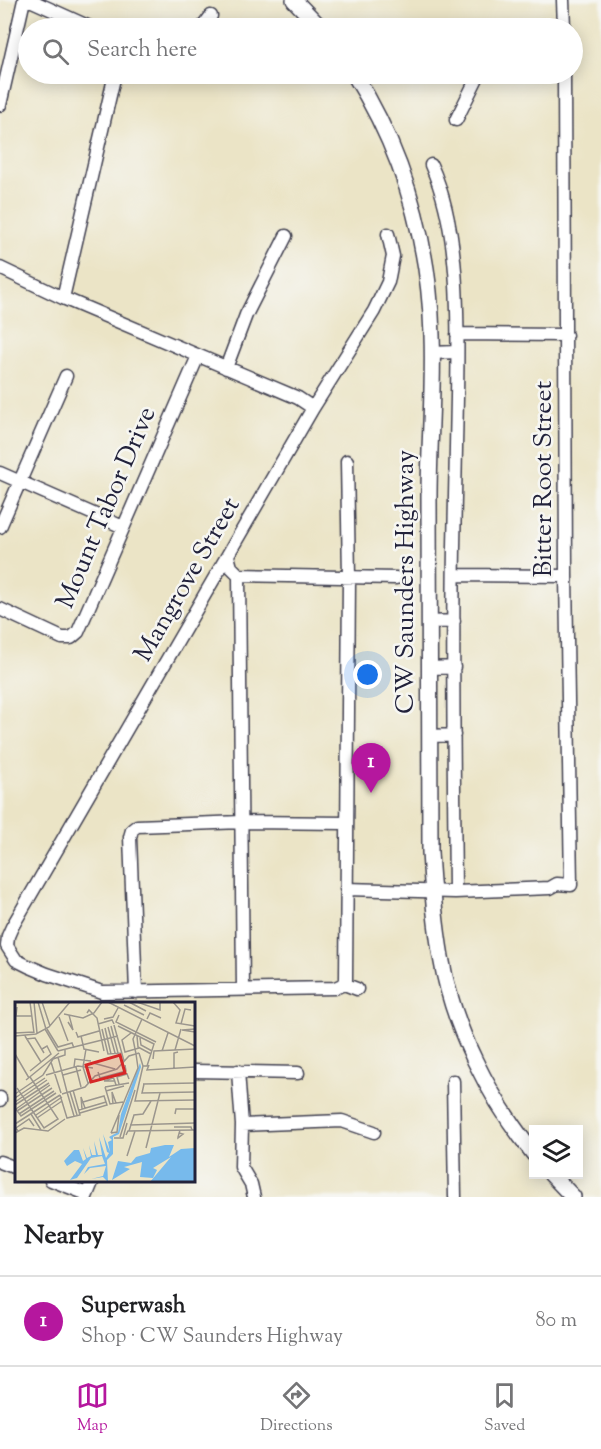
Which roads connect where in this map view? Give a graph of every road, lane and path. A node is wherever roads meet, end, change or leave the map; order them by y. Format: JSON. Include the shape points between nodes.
{"nodes":[{"id":1,"x":24,"y":0,"type":"edge"},
{"id":2,"x":30,"y":0,"type":"edge"},
{"id":3,"x":294,"y":0,"type":"edge"},
{"id":4,"x":563,"y":0,"type":"edge"},
{"id":5,"x":20,"y":18,"type":"edge"},
{"id":6,"x":70,"y":18,"type":"edge"},
{"id":7,"x":311,"y":18,"type":"edge"},
{"id":8,"x":564,"y":18,"type":"edge"},
{"id":9,"x":18,"y":26,"type":"edge"},
{"id":10,"x":113,"y":84,"type":"edge"},
{"id":11,"x":360,"y":84,"type":"edge"},
{"id":12,"x":474,"y":84,"type":"edge"},
{"id":13,"x":564,"y":84,"type":"edge"},
{"id":14,"x":0,"y":105,"type":"edge"},
{"id":15,"x":456,"y":120,"type":"dead end"},
{"id":16,"x":431,"y":165,"type":"dead end"},
{"id":17,"x":388,"y":234,"type":"dead end"},
{"id":18,"x":286,"y":236,"type":"dead end"},
{"id":19,"x":0,"y":268,"type":"edge"},
{"id":20,"x":63,"y":298,"type":"junction"},
{"id":21,"x":457,"y":334,"type":"junction"},
{"id":22,"x":566,"y":335,"type":"junction"},
{"id":23,"x":457,"y":352,"type":"junction"},
{"id":24,"x":432,"y":353,"type":"junction"},
{"id":25,"x":198,"y":356,"type":"junction"},
{"id":26,"x":226,"y":368,"type":"junction"},
{"id":27,"x":66,"y":376,"type":"dead end"},
{"id":28,"x":313,"y":408,"type":"junction"},
{"id":29,"x":347,"y":461,"type":"dead end"},
{"id":30,"x":0,"y":473,"type":"edge"},
{"id":31,"x":20,"y":482,"type":"junction"},
{"id":32,"x":0,"y":527,"type":"edge"},
{"id":33,"x":123,"y":527,"type":"junction"},
{"id":34,"x":228,"y":556,"type":"junction"},
{"id":35,"x":239,"y":575,"type":"junction"},
{"id":36,"x":454,"y":575,"type":"junction"},
{"id":37,"x":566,"y":576,"type":"junction"},
{"id":38,"x":349,"y":578,"type":"junction"},
{"id":39,"x":396,"y":578,"type":"dead end"},
{"id":40,"x":0,"y":609,"type":"edge"},
{"id":41,"x":454,"y":621,"type":"junction"},
{"id":42,"x":430,"y":622,"type":"junction"},
{"id":43,"x":454,"y":667,"type":"junction"},
{"id":44,"x":430,"y":668,"type":"junction"},
{"id":45,"x":454,"y":735,"type":"junction"},
{"id":46,"x":430,"y":736,"type":"junction"},
{"id":47,"x":242,"y":822,"type":"junction"},
{"id":48,"x":346,"y":823,"type":"junction"},
{"id":49,"x":346,"y":889,"type":"junction"},
{"id":50,"x":432,"y":891,"type":"junction"},
{"id":51,"x":455,"y":892,"type":"junction"},
{"id":52,"x":3,"y":948,"type":"edge"},
{"id":53,"x":344,"y":984,"type":"junction"},
{"id":54,"x":357,"y":989,"type":"dead end"},
{"id":55,"x":243,"y":990,"type":"junction"},
{"id":56,"x":136,"y":992,"type":"junction"},
{"id":57,"x":160,"y":998,"type":"edge"},
{"id":58,"x":195,"y":1071,"type":"edge"},
{"id":59,"x":238,"y":1071,"type":"junction"},
{"id":60,"x":298,"y":1073,"type":"dead end"},
{"id":61,"x":453,"y":1081,"type":"dead end"},
{"id":62,"x":242,"y":1125,"type":"junction"},
{"id":63,"x":374,"y":1132,"type":"dead end"},
{"id":64,"x":529,"y":1147,"type":"edge"},
{"id":65,"x":0,"y":1162,"type":"edge"},
{"id":66,"x":15,"y":1168,"type":"edge"},
{"id":67,"x":556,"y":1179,"type":"edge"},
{"id":68,"x":56,"y":1182,"type":"edge"},
{"id":69,"x":86,"y":1195,"type":"edge"},
{"id":70,"x":254,"y":1197,"type":"edge"},
{"id":71,"x":455,"y":1197,"type":"edge"},
{"id":72,"x":573,"y":1197,"type":"edge"}],
"edges":[{"from":1,"to":5,"type":"street"},
{"from":2,"to":6,"type":"street"},
{"from":3,"to":7,"type":"main road"},
{"from":4,"to":8,"type":"street"},
{"from":9,"to":14,"type":"street"},
{"from":10,"to":20,"type":"street"},
{"from":11,"to":24,"type":"main road","name":"CW Saunders Highway","via":[[393,145],[414,209],[425,258]]},
{"from":12,"to":15,"type":"street"},
{"from":13,"to":22,"type":"street","name":"Bitter Root Street"},
{"from":16,"to":21,"type":"street","via":[[441,186],[446,216]]},
{"from":17,"to":28,"type":"street","name":"Mangrove Street","via":[[393,256],[384,293]]},
{"from":18,"to":26,"type":"street","via":[[246,315]]},
{"from":19,"to":20,"type":"street"},
{"from":20,"to":25,"type":"street"},
{"from":21,"to":22,"type":"street"},
{"from":21,"to":23,"type":"street"},
{"from":22,"to":37,"type":"street","name":"Bitter Root Street"},
{"from":23,"to":24,"type":"street"},
{"from":23,"to":36,"type":"street"},
{"from":24,"to":42,"type":"main road","name":"CW Saunders Highway"},
{"from":25,"to":26,"type":"street"},
{"from":25,"to":33,"type":"street","name":"Mount Tabor Drive"},
{"from":26,"to":28,"type":"street"},
{"from":27,"to":31,"type":"street"},
{"from":28,"to":34,"type":"street","name":"Mangrove Street"},
{"from":29,"to":38,"type":"street"},
{"from":30,"to":31,"type":"street"},
{"from":31,"to":32,"type":"street"},
{"from":31,"to":33,"type":"street"},
{"from":33,"to":40,"type":"street","name":"Mount Tabor Drive","via":[[75,635],[62,638]]},
{"from":34,"to":35,"type":"street"},
{"from":34,"to":52,"type":"street","name":"Mangrove Street"},
{"from":35,"to":38,"type":"street"},
{"from":35,"to":47,"type":"street"},
{"from":36,"to":37,"type":"street"},
{"from":36,"to":41,"type":"street"},
{"from":37,"to":51,"type":"street","name":"Bitter Root Street","via":[[571,885]]},
{"from":38,"to":39,"type":"street"},
{"from":38,"to":48,"type":"street"},
{"from":41,"to":42,"type":"street"},
{"from":41,"to":43,"type":"street"},
{"from":42,"to":44,"type":"main road","name":"CW Saunders Highway"},
{"from":43,"to":44,"type":"street"},
{"from":43,"to":45,"type":"street"},
{"from":44,"to":46,"type":"main road","name":"CW Saunders Highway"},
{"from":45,"to":46,"type":"street"},
{"from":45,"to":51,"type":"street"},
{"from":46,"to":50,"type":"main road","name":"CW Saunders Highway"},
{"from":47,"to":48,"type":"street"},
{"from":47,"to":55,"type":"street"},
{"from":47,"to":56,"type":"street","via":[[138,826],[132,830]]},
{"from":48,"to":49,"type":"street"},
{"from":49,"to":50,"type":"street"},
{"from":49,"to":53,"type":"street"},
{"from":50,"to":51,"type":"street"},
{"from":50,"to":64,"type":"main road","name":"CW Saunders Highway","via":[[441,958],[461,1028],[497,1101]]},
{"from":52,"to":56,"type":"street","via":[[16,960],[92,990]]},
{"from":53,"to":54,"type":"street"},
{"from":53,"to":55,"type":"street","via":[[335,988]]},
{"from":55,"to":57,"type":"street"},
{"from":56,"to":57,"type":"street"},
{"from":58,"to":59,"type":"street"},
{"from":59,"to":60,"type":"street"},
{"from":59,"to":62,"type":"street"},
{"from":61,"to":71,"type":"street"},
{"from":62,"to":63,"type":"street","via":[[342,1121]]},
{"from":62,"to":70,"type":"street","via":[[241,1167]]},
{"from":65,"to":66,"type":"street"},
{"from":67,"to":72,"type":"main road"},
{"from":68,"to":69,"type":"street"}]}
